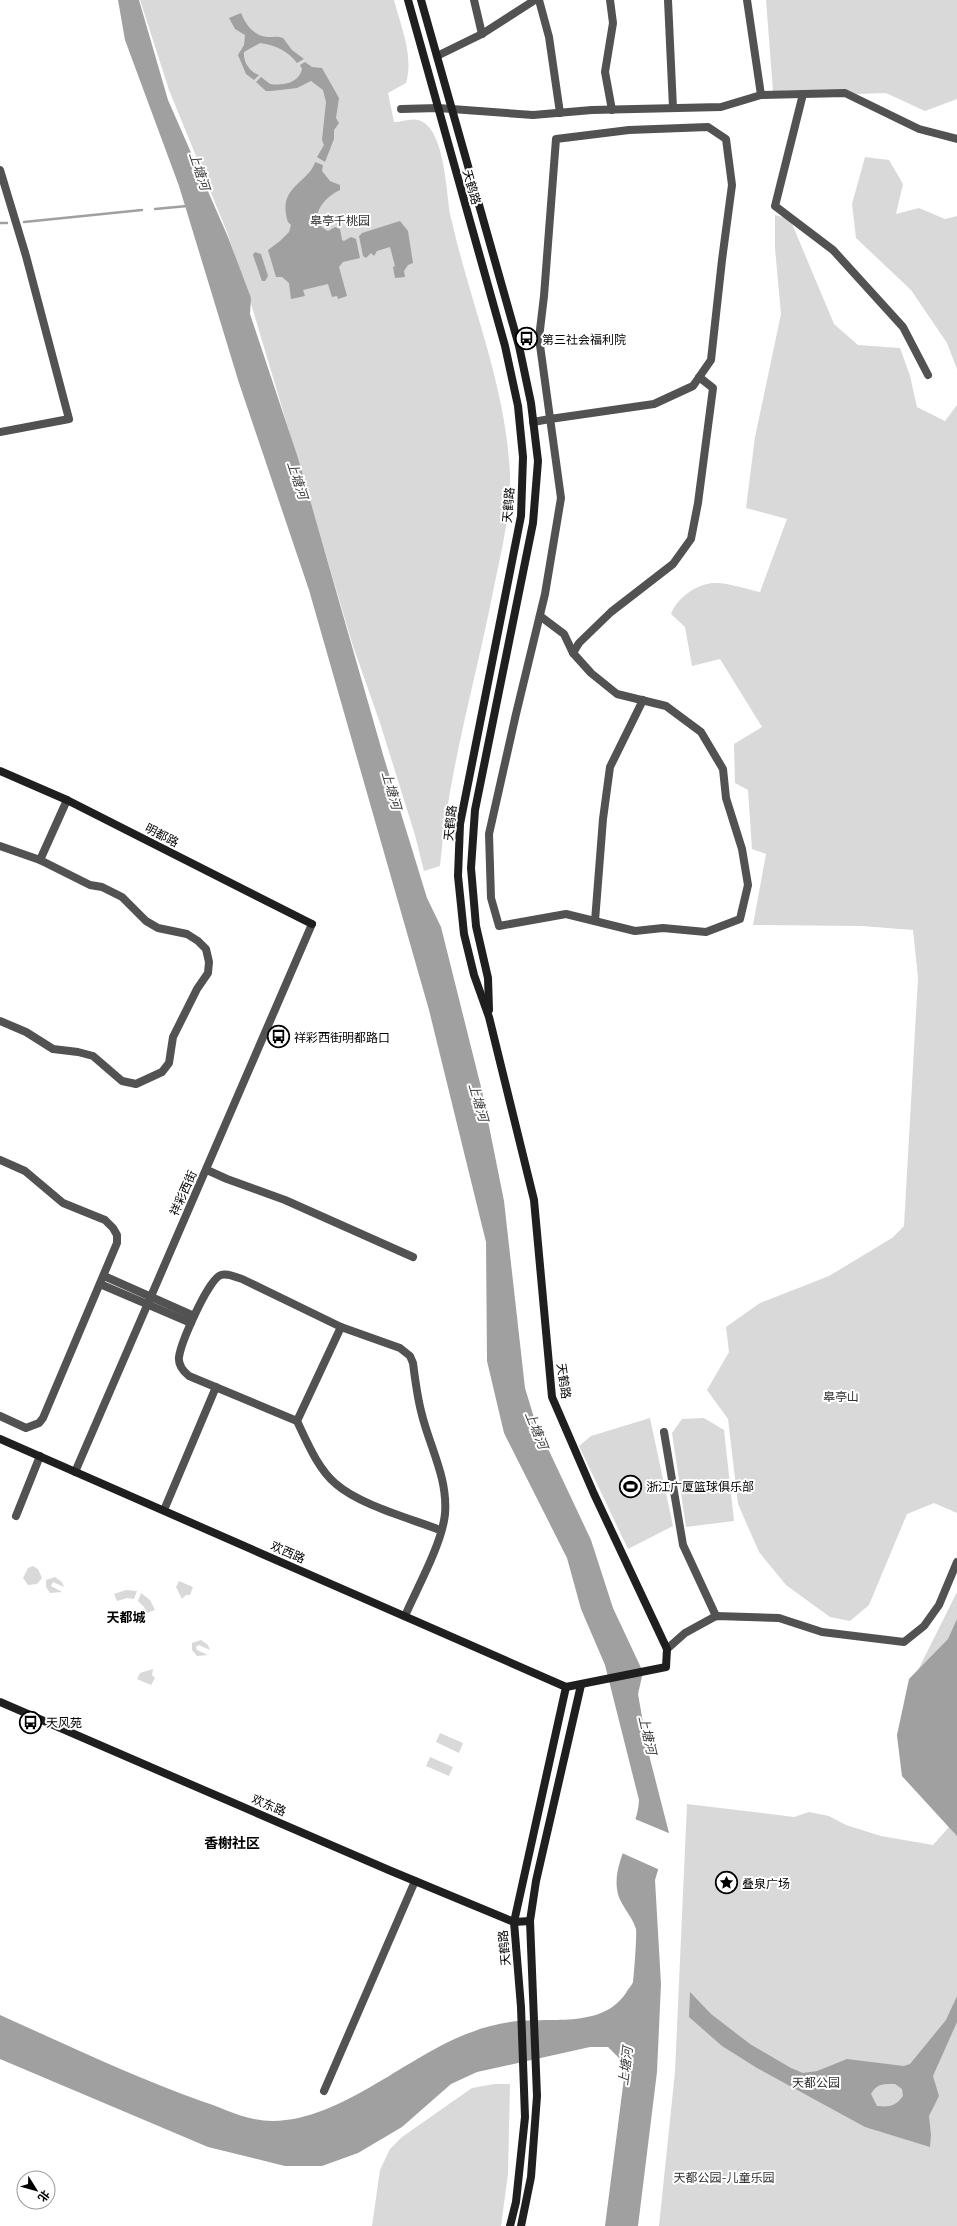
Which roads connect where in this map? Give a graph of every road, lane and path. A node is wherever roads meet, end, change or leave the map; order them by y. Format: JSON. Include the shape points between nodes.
{"nodes":[{"id":1,"x":408,"y":0,"type":"edge"},
{"id":2,"x":421,"y":0,"type":"edge"},
{"id":3,"x":474,"y":0,"type":"edge"},
{"id":4,"x":535,"y":0,"type":"edge"},
{"id":5,"x":539,"y":0,"type":"edge"},
{"id":6,"x":610,"y":0,"type":"edge"},
{"id":7,"x":668,"y":0,"type":"edge"},
{"id":8,"x":747,"y":0,"type":"edge"},
{"id":9,"x":482,"y":34,"type":"junction"},
{"id":10,"x":437,"y":56,"type":"junction"},
{"id":11,"x":803,"y":94,"type":"junction"},
{"id":12,"x":761,"y":95,"type":"junction"},
{"id":13,"x":438,"y":108,"type":"junction"},
{"id":14,"x":673,"y":108,"type":"junction"},
{"id":15,"x":401,"y":109,"type":"dead end"},
{"id":16,"x":612,"y":110,"type":"junction"},
{"id":17,"x":452,"y":111,"type":"junction"},
{"id":18,"x":560,"y":113,"type":"junction"},
{"id":19,"x":957,"y":139,"type":"edge"},
{"id":20,"x":0,"y":170,"type":"edge"},
{"id":21,"x":928,"y":375,"type":"dead end"},
{"id":22,"x":699,"y":377,"type":"junction"},
{"id":23,"x":550,"y":419,"type":"junction"},
{"id":24,"x":533,"y":422,"type":"junction"},
{"id":25,"x":0,"y":432,"type":"edge"},
{"id":26,"x":540,"y":616,"type":"junction"},
{"id":27,"x":573,"y":653,"type":"junction"},
{"id":28,"x":644,"y":700,"type":"junction"},
{"id":29,"x":0,"y":771,"type":"edge"},
{"id":30,"x":67,"y":800,"type":"junction"},
{"id":31,"x":0,"y":846,"type":"edge"},
{"id":32,"x":40,"y":860,"type":"junction"},
{"id":33,"x":595,"y":921,"type":"junction"},
{"id":34,"x":312,"y":924,"type":"joint"},
{"id":35,"x":489,"y":1017,"type":"junction"},
{"id":36,"x":0,"y":1020,"type":"edge"},
{"id":37,"x":0,"y":1160,"type":"edge"},
{"id":38,"x":207,"y":1170,"type":"junction"},
{"id":39,"x":413,"y":1257,"type":"dead end"},
{"id":40,"x":104,"y":1276,"type":"junction"},
{"id":41,"x":100,"y":1284,"type":"junction"},
{"id":42,"x":151,"y":1296,"type":"junction"},
{"id":43,"x":147,"y":1305,"type":"junction"},
{"id":44,"x":192,"y":1320,"type":"junction"},
{"id":45,"x":340,"y":1326,"type":"junction"},
{"id":46,"x":216,"y":1387,"type":"junction"},
{"id":47,"x":0,"y":1416,"type":"edge"},
{"id":48,"x":297,"y":1421,"type":"junction"},
{"id":49,"x":664,"y":1432,"type":"dead end"},
{"id":50,"x":0,"y":1439,"type":"edge"},
{"id":51,"x":40,"y":1456,"type":"junction"},
{"id":52,"x":75,"y":1472,"type":"junction"},
{"id":53,"x":164,"y":1510,"type":"junction"},
{"id":54,"x":16,"y":1516,"type":"dead end"},
{"id":55,"x":440,"y":1530,"type":"junction"},
{"id":56,"x":957,"y":1562,"type":"edge"},
{"id":57,"x":405,"y":1616,"type":"junction"},
{"id":58,"x":716,"y":1616,"type":"junction"},
{"id":59,"x":667,"y":1649,"type":"junction"},
{"id":60,"x":581,"y":1685,"type":"junction"},
{"id":61,"x":566,"y":1687,"type":"junction"},
{"id":62,"x":0,"y":1702,"type":"edge"},
{"id":63,"x":414,"y":1881,"type":"junction"},
{"id":64,"x":530,"y":1921,"type":"junction"},
{"id":65,"x":514,"y":1922,"type":"junction"},
{"id":66,"x":324,"y":2091,"type":"dead end"},
{"id":67,"x":510,"y":2226,"type":"edge"},
{"id":68,"x":521,"y":2226,"type":"edge"}],
"edges":[{"from":1,"to":13,"type":"main road","name":"天鹤路"},
{"from":2,"to":10,"type":"main road","name":"天鹤路"},
{"from":3,"to":9,"type":"street"},
{"from":4,"to":9,"type":"street"},
{"from":5,"to":18,"type":"street","via":[[549,37]]},
{"from":6,"to":16,"type":"street","via":[[613,23],[605,72]]},
{"from":7,"to":14,"type":"street"},
{"from":8,"to":12,"type":"street"},
{"from":9,"to":10,"type":"street"},
{"from":10,"to":17,"type":"main road","name":"天鹤路"},
{"from":11,"to":12,"type":"street"},
{"from":11,"to":19,"type":"street","via":[[845,93],[919,129]]},
{"from":11,"to":21,"type":"street","via":[[775,206],[833,250],[902,327]]},
{"from":12,"to":14,"type":"street","via":[[721,107]]},
{"from":13,"to":15,"type":"street"},
{"from":13,"to":17,"type":"street"},
{"from":13,"to":35,"type":"main road","name":"天鹤路","via":[[505,346],[518,406],[523,457],[521,516],[460,824],[458,876],[464,934],[474,976]]},
{"from":14,"to":16,"type":"street"},
{"from":16,"to":18,"type":"street"},
{"from":17,"to":18,"type":"street","via":[[533,115]]},
{"from":17,"to":24,"type":"main road","name":"天鹤路","via":[[519,346]]},
{"from":20,"to":25,"type":"street","via":[[26,256],[69,419]]},
{"from":22,"to":23,"type":"street","via":[[693,386],[654,404]]},
{"from":22,"to":23,"type":"street","via":[[711,360],[732,185],[726,138],[708,127],[629,130],[556,139],[539,338]]},
{"from":22,"to":27,"type":"street","via":[[713,388],[691,539],[673,564],[611,612],[579,642]]},
{"from":23,"to":24,"type":"street"},
{"from":23,"to":26,"type":"street","via":[[561,498]]},
{"from":24,"to":35,"type":"main road","name":"天鹤路","via":[[538,461],[533,523],[475,810],[471,868],[476,926],[488,978]]},
{"from":26,"to":27,"type":"street","via":[[564,634]]},
{"from":26,"to":33,"type":"street","via":[[489,834],[490,898],[499,926],[566,914]]},
{"from":27,"to":28,"type":"street","via":[[591,673],[617,694]]},
{"from":28,"to":33,"type":"street","via":[[610,767]]},
{"from":28,"to":33,"type":"street","via":[[666,706],[701,732],[723,769],[726,798],[742,849],[748,885],[740,919],[706,932],[663,928],[635,932]]},
{"from":29,"to":30,"type":"main road","name":"明都路"},
{"from":30,"to":32,"type":"street"},
{"from":30,"to":34,"type":"main road","name":"明都路"},
{"from":31,"to":32,"type":"street"},
{"from":32,"to":36,"type":"street","via":[[90,885],[102,887],[122,897],[146,921],[158,928],[187,934],[198,941],[206,949],[210,962],[208,973],[173,1037],[169,1064],[162,1072],[136,1084],[122,1082],[93,1056],[52,1049],[26,1032]]},
{"from":34,"to":38,"type":"street","name":"祥彩西街"},
{"from":35,"to":59,"type":"main road","name":"天鹤路","via":[[534,1200],[552,1398]]},
{"from":37,"to":40,"type":"street","via":[[25,1171],[63,1203],[105,1220],[113,1228],[118,1243]]},
{"from":38,"to":39,"type":"street","via":[[286,1200]]},
{"from":38,"to":42,"type":"street","name":"祥彩西街"},
{"from":40,"to":41,"type":"street"},
{"from":40,"to":42,"type":"street"},
{"from":41,"to":43,"type":"street"},
{"from":41,"to":47,"type":"street","via":[[43,1418],[39,1423],[26,1428]]},
{"from":42,"to":43,"type":"street","name":"祥彩西街"},
{"from":42,"to":44,"type":"street"},
{"from":43,"to":44,"type":"street"},
{"from":43,"to":52,"type":"street","name":"祥彩西街"},
{"from":44,"to":45,"type":"street","via":[[214,1279],[221,1275],[230,1275],[289,1300]]},
{"from":44,"to":46,"type":"street","via":[[179,1358],[180,1366],[189,1376]]},
{"from":45,"to":48,"type":"street"},
{"from":45,"to":55,"type":"street","via":[[400,1348],[410,1356],[421,1412],[444,1483],[444,1516]]},
{"from":46,"to":48,"type":"street"},
{"from":46,"to":53,"type":"street"},
{"from":48,"to":55,"type":"street","via":[[335,1484],[359,1499]]},
{"from":49,"to":58,"type":"street","via":[[683,1545]]},
{"from":50,"to":51,"type":"main road","name":"欢西路"},
{"from":51,"to":52,"type":"main road","name":"欢西路"},
{"from":51,"to":54,"type":"street"},
{"from":52,"to":53,"type":"main road","name":"欢西路"},
{"from":53,"to":57,"type":"main road","name":"欢西路"},
{"from":55,"to":57,"type":"street"},
{"from":56,"to":58,"type":"street","via":[[939,1605],[924,1626],[904,1642],[822,1632],[779,1618]]},
{"from":57,"to":61,"type":"main road","name":"欢西路"},
{"from":58,"to":59,"type":"street","via":[[685,1633]]},
{"from":59,"to":60,"type":"main road","via":[[666,1667]]},
{"from":60,"to":61,"type":"main road"},
{"from":60,"to":64,"type":"main road","via":[[536,1881]]},
{"from":61,"to":65,"type":"main road","name":"天鹤路"},
{"from":62,"to":63,"type":"main road","name":"欢东路"},
{"from":63,"to":65,"type":"main road","name":"欢东路"},
{"from":63,"to":66,"type":"street"},
{"from":64,"to":65,"type":"main road","name":"欢东路"},
{"from":64,"to":68,"type":"main road","via":[[537,2096],[531,2176]]},
{"from":65,"to":67,"type":"main road","name":"天鹤路","via":[[521,2007],[525,2117],[516,2202]]}]}
